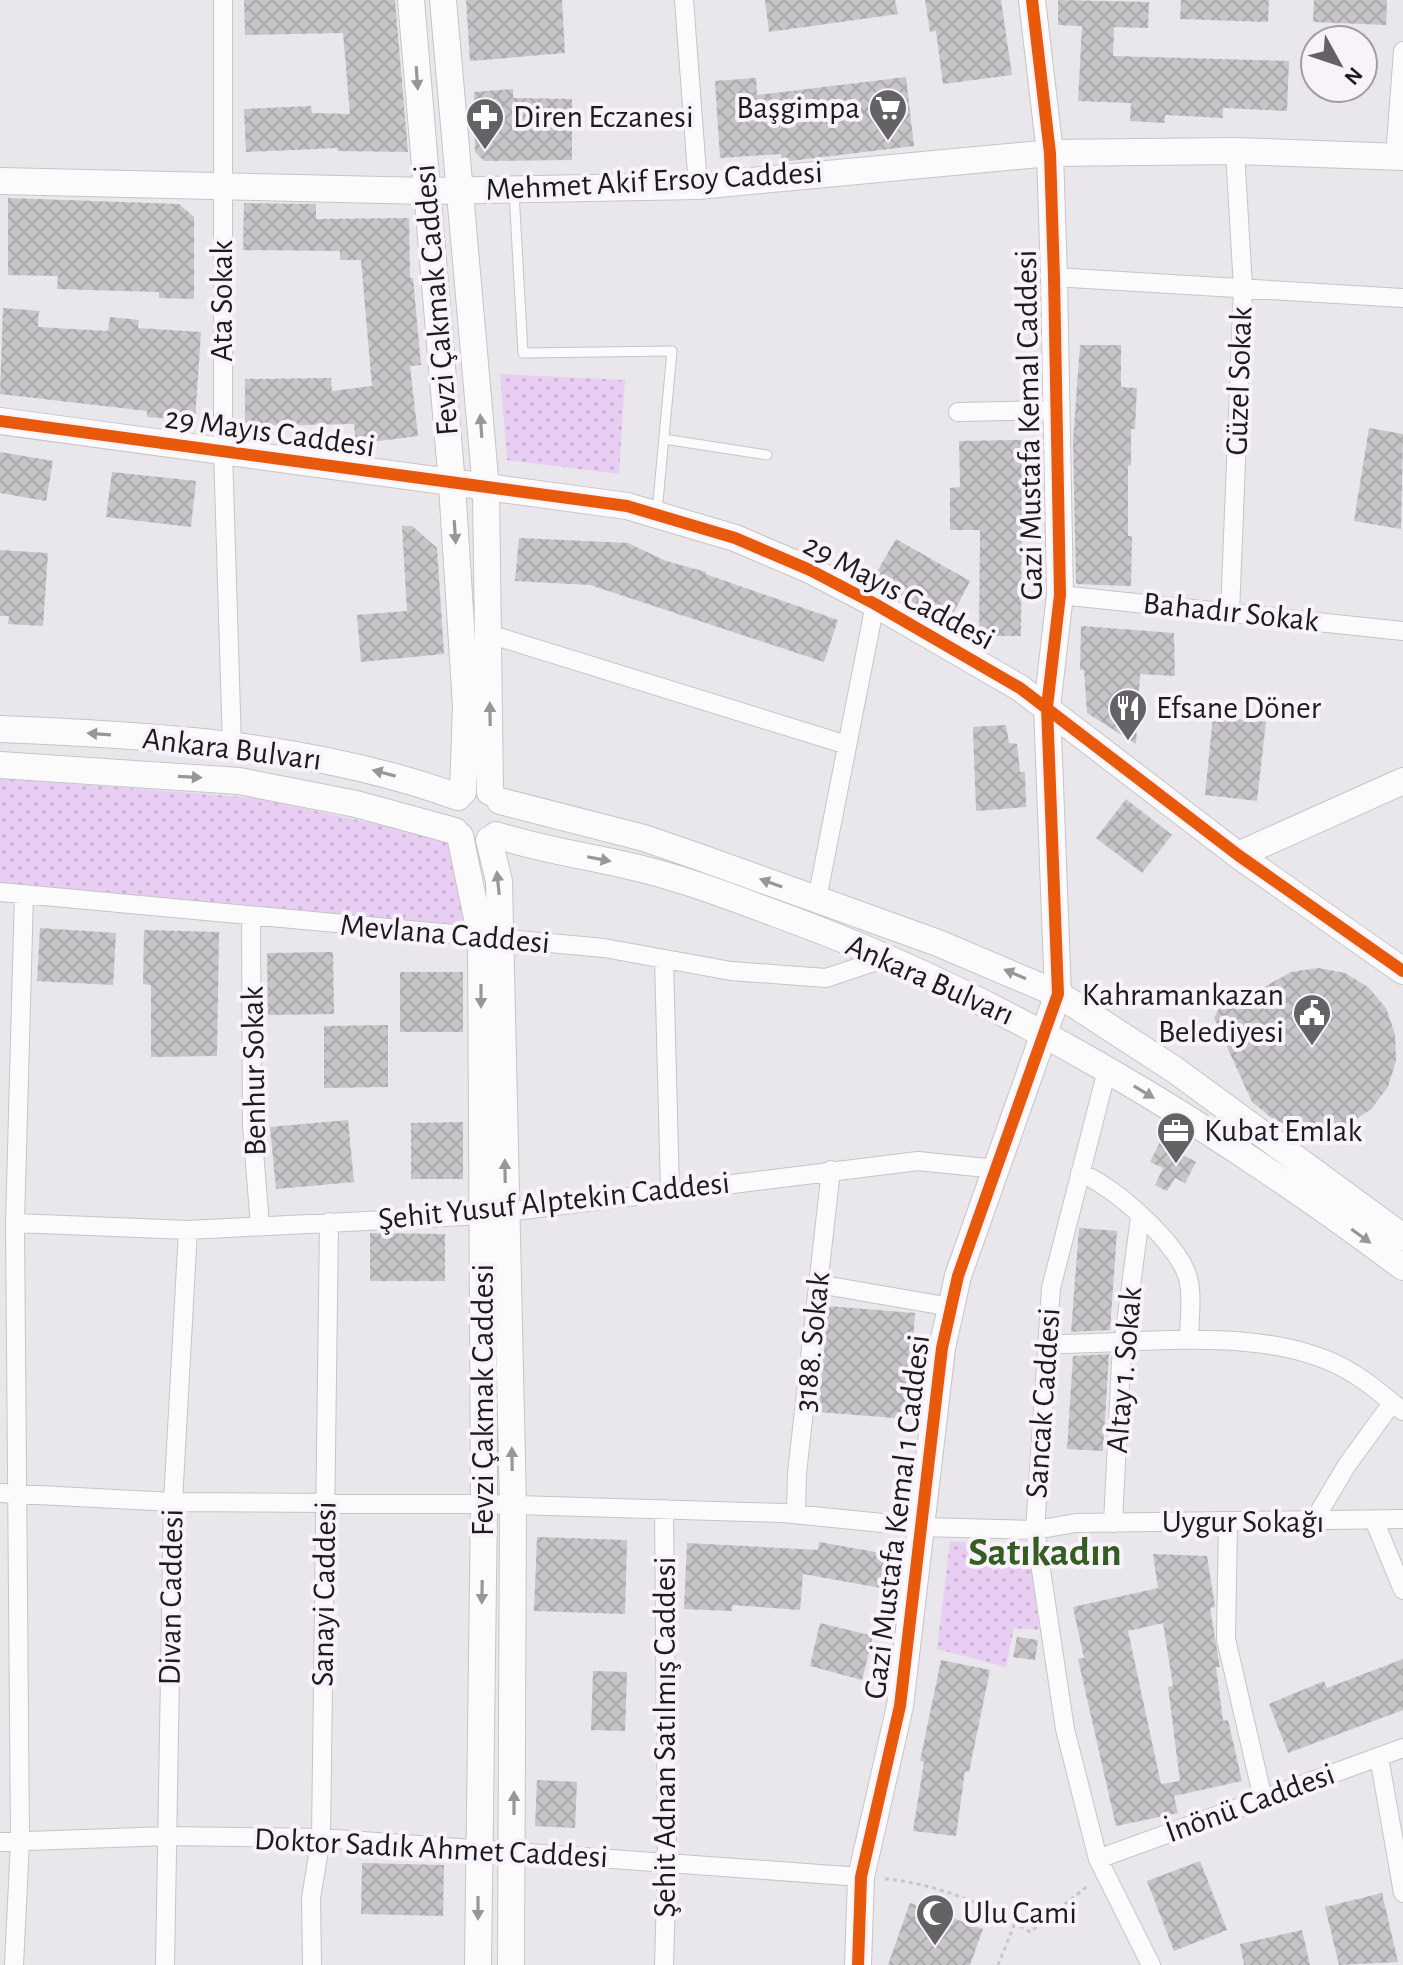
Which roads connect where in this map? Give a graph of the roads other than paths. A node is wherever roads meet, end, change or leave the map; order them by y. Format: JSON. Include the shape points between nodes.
{"nodes":[{"id":1,"x":223,"y":0,"type":"edge"},
{"id":2,"x":411,"y":0,"type":"edge"},
{"id":3,"x":443,"y":0,"type":"edge"},
{"id":4,"x":684,"y":0,"type":"edge"},
{"id":5,"x":1032,"y":0,"type":"edge"},
{"id":6,"x":1403,"y":51,"type":"edge"},
{"id":7,"x":1235,"y":151,"type":"junction"},
{"id":8,"x":1050,"y":153,"type":"junction"},
{"id":9,"x":1399,"y":157,"type":"edge"},
{"id":10,"x":0,"y":181,"type":"edge"},
{"id":11,"x":221,"y":185,"type":"junction"},
{"id":12,"x":698,"y":186,"type":"junction"},
{"id":13,"x":514,"y":189,"type":"junction"},
{"id":14,"x":460,"y":190,"type":"junction"},
{"id":15,"x":426,"y":191,"type":"junction"},
{"id":16,"x":1054,"y":277,"type":"junction"},
{"id":17,"x":1243,"y":288,"type":"junction"},
{"id":18,"x":1403,"y":298,"type":"edge"},
{"id":19,"x":1054,"y":410,"type":"junction"},
{"id":20,"x":958,"y":412,"type":"dead end"},
{"id":21,"x":0,"y":421,"type":"edge"},
{"id":22,"x":664,"y":439,"type":"junction"},
{"id":23,"x":223,"y":450,"type":"junction"},
{"id":24,"x":767,"y":455,"type":"dead end"},
{"id":25,"x":452,"y":485,"type":"junction"},
{"id":26,"x":486,"y":489,"type":"junction"},
{"id":27,"x":657,"y":512,"type":"junction"},
{"id":28,"x":1060,"y":595,"type":"junction"},
{"id":29,"x":875,"y":604,"type":"junction"},
{"id":30,"x":1230,"y":612,"type":"junction"},
{"id":31,"x":1403,"y":631,"type":"edge"},
{"id":32,"x":489,"y":634,"type":"junction"},
{"id":33,"x":1047,"y":707,"type":"junction"},
{"id":34,"x":0,"y":729,"type":"edge"},
{"id":35,"x":847,"y":745,"type":"junction"},
{"id":36,"x":232,"y":746,"type":"junction"},
{"id":37,"x":0,"y":765,"type":"edge"},
{"id":38,"x":1403,"y":781,"type":"edge"},
{"id":39,"x":461,"y":795,"type":"junction"},
{"id":40,"x":495,"y":797,"type":"junction"},
{"id":41,"x":457,"y":834,"type":"junction"},
{"id":42,"x":492,"y":838,"type":"junction"},
{"id":43,"x":1238,"y":855,"type":"junction"},
{"id":44,"x":0,"y":892,"type":"edge"},
{"id":45,"x":24,"y":894,"type":"junction"},
{"id":46,"x":817,"y":899,"type":"junction"},
{"id":47,"x":251,"y":916,"type":"junction"},
{"id":48,"x":490,"y":938,"type":"junction"},
{"id":49,"x":886,"y":958,"type":"junction"},
{"id":50,"x":664,"y":959,"type":"junction"},
{"id":51,"x":1400,"y":967,"type":"edge"},
{"id":52,"x":1058,"y":994,"type":"junction"},
{"id":53,"x":1044,"y":1033,"type":"junction"},
{"id":54,"x":0,"y":1061,"type":"edge"},
{"id":55,"x":20,"y":1061,"type":"junction"},
{"id":56,"x":1107,"y":1070,"type":"junction"},
{"id":57,"x":996,"y":1169,"type":"junction"},
{"id":58,"x":831,"y":1170,"type":"junction"},
{"id":59,"x":1080,"y":1173,"type":"junction"},
{"id":60,"x":670,"y":1192,"type":"junction"},
{"id":61,"x":494,"y":1214,"type":"junction"},
{"id":62,"x":1140,"y":1217,"type":"junction"},
{"id":63,"x":329,"y":1222,"type":"junction"},
{"id":64,"x":15,"y":1223,"type":"junction"},
{"id":65,"x":260,"y":1226,"type":"junction"},
{"id":66,"x":188,"y":1230,"type":"junction"},
{"id":67,"x":1403,"y":1237,"type":"edge"},
{"id":68,"x":1403,"y":1267,"type":"edge"},
{"id":69,"x":818,"y":1284,"type":"junction"},
{"id":70,"x":951,"y":1307,"type":"junction"},
{"id":71,"x":1189,"y":1340,"type":"junction"},
{"id":72,"x":1047,"y":1344,"type":"junction"},
{"id":73,"x":1122,"y":1345,"type":"junction"},
{"id":74,"x":1398,"y":1407,"type":"edge"},
{"id":75,"x":8,"y":1493,"type":"edge"},
{"id":76,"x":173,"y":1502,"type":"junction"},
{"id":77,"x":325,"y":1503,"type":"junction"},
{"id":78,"x":484,"y":1504,"type":"junction"},
{"id":79,"x":513,"y":1505,"type":"junction"},
{"id":80,"x":664,"y":1509,"type":"junction"},
{"id":81,"x":796,"y":1514,"type":"junction"},
{"id":82,"x":1403,"y":1519,"type":"edge"},
{"id":83,"x":1374,"y":1520,"type":"junction"},
{"id":84,"x":1228,"y":1522,"type":"junction"},
{"id":85,"x":1313,"y":1522,"type":"junction"},
{"id":86,"x":1113,"y":1523,"type":"junction"},
{"id":87,"x":922,"y":1527,"type":"junction"},
{"id":88,"x":1035,"y":1530,"type":"junction"},
{"id":89,"x":1403,"y":1590,"type":"edge"},
{"id":90,"x":1403,"y":1748,"type":"edge"},
{"id":91,"x":1379,"y":1757,"type":"junction"},
{"id":92,"x":1263,"y":1799,"type":"junction"},
{"id":93,"x":168,"y":1836,"type":"junction"},
{"id":94,"x":321,"y":1838,"type":"junction"},
{"id":95,"x":0,"y":1842,"type":"edge"},
{"id":96,"x":20,"y":1842,"type":"junction"},
{"id":97,"x":478,"y":1849,"type":"junction"},
{"id":98,"x":514,"y":1852,"type":"junction"},
{"id":99,"x":667,"y":1863,"type":"junction"},
{"id":100,"x":1101,"y":1865,"type":"junction"},
{"id":101,"x":861,"y":1877,"type":"junction"},
{"id":102,"x":1403,"y":1893,"type":"edge"},
{"id":103,"x":14,"y":1965,"type":"edge"},
{"id":104,"x":165,"y":1965,"type":"edge"},
{"id":105,"x":312,"y":1965,"type":"edge"},
{"id":106,"x":478,"y":1965,"type":"edge"},
{"id":107,"x":511,"y":1965,"type":"edge"},
{"id":108,"x":664,"y":1965,"type":"edge"},
{"id":109,"x":858,"y":1965,"type":"edge"},
{"id":110,"x":1151,"y":1965,"type":"edge"}],
"edges":[{"from":1,"to":11,"type":"street","name":"Ata Sokak"},
{"from":2,"to":15,"type":"main road","name":"Fevzi Çakmak Caddesi","one_way":true},
{"from":3,"to":14,"type":"main road","name":"Fevzi Çakmak Caddesi"},
{"from":4,"to":12,"type":"street"},
{"from":5,"to":8,"type":"main road","name":"Gazi Mustafa Kemal Caddesi"},
{"from":6,"to":9,"type":"street"},
{"from":7,"to":8,"type":"main road","name":"Mehmet Akif Ersoy Caddesi"},
{"from":7,"to":9,"type":"main road","name":"Mehmet Akif Ersoy Caddesi"},
{"from":7,"to":17,"type":"street","name":"Güzel Sokak"},
{"from":8,"to":12,"type":"main road","name":"Mehmet Akif Ersoy Caddesi"},
{"from":8,"to":16,"type":"main road","name":"Gazi Mustafa Kemal Caddesi"},
{"from":10,"to":11,"type":"main road","name":"Mehmet Akif Ersoy Caddesi"},
{"from":11,"to":15,"type":"main road","name":"Mehmet Akif Ersoy Caddesi"},
{"from":11,"to":23,"type":"street","name":"Ata Sokak"},
{"from":12,"to":13,"type":"main road","name":"Mehmet Akif Ersoy Caddesi"},
{"from":13,"to":14,"type":"main road","name":"Mehmet Akif Ersoy Caddesi"},
{"from":13,"to":22,"type":"lane","via":[[523,353],[672,351]]},
{"from":14,"to":15,"type":"main road","name":"Mehmet Akif Ersoy Caddesi"},
{"from":26,"to":14,"type":"main road","name":"Fevzi Çakmak Caddesi","one_way":true},
{"from":15,"to":25,"type":"main road","name":"Fevzi Çakmak Caddesi"},
{"from":16,"to":17,"type":"street"},
{"from":16,"to":19,"type":"main road","name":"Gazi Mustafa Kemal Caddesi"},
{"from":17,"to":18,"type":"street"},
{"from":17,"to":30,"type":"street","name":"Güzel Sokak"},
{"from":19,"to":20,"type":"street"},
{"from":19,"to":28,"type":"main road","name":"Gazi Mustafa Kemal Caddesi"},
{"from":21,"to":23,"type":"main road","name":"29 Mayıs Caddesi"},
{"from":22,"to":24,"type":"lane"},
{"from":22,"to":27,"type":"lane"},
{"from":23,"to":25,"type":"main road","name":"29 Mayıs Caddesi"},
{"from":23,"to":36,"type":"street","name":"Ata Sokak"},
{"from":25,"to":26,"type":"main road","name":"29 Mayıs Caddesi"},
{"from":25,"to":39,"type":"main road","name":"Fevzi Çakmak Caddesi","one_way":true,"via":[[466,705]]},
{"from":26,"to":27,"type":"main road","name":"29 Mayıs Caddesi"},
{"from":26,"to":32,"type":"main road","name":"Fevzi Çakmak Caddesi"},
{"from":27,"to":29,"type":"main road","name":"29 Mayıs Caddesi","via":[[747,543]]},
{"from":28,"to":30,"type":"street","name":"Bahadır Sokak"},
{"from":28,"to":33,"type":"main road","name":"Gazi Mustafa Kemal Caddesi"},
{"from":29,"to":33,"type":"main road","name":"29 Mayıs Caddesi"},
{"from":29,"to":35,"type":"street"},
{"from":30,"to":31,"type":"street","name":"Bahadır Sokak"},
{"from":32,"to":35,"type":"street"},
{"from":40,"to":32,"type":"main road","name":"Fevzi Çakmak Caddesi","one_way":true},
{"from":33,"to":43,"type":"main road","name":"29 Mayıs Caddesi"},
{"from":33,"to":52,"type":"main road","name":"Gazi Mustafa Kemal Caddesi"},
{"from":36,"to":34,"type":"main road","name":"Ankara Bulvarı","one_way":true},
{"from":35,"to":46,"type":"street"},
{"from":39,"to":36,"type":"main road","name":"Ankara Bulvarı","one_way":true,"via":[[326,758]]},
{"from":37,"to":41,"type":"main road","name":"Ankara Bulvarı","one_way":true,"via":[[239,781],[356,804]]},
{"from":38,"to":43,"type":"main road"},
{"from":39,"to":40,"type":"main road","via":[[477,789]]},
{"from":39,"to":41,"type":"main road","via":[[450,816]]},
{"from":40,"to":42,"type":"main road","via":[[503,822]]},
{"from":46,"to":40,"type":"main road","name":"Ankara Bulvarı","one_way":true,"via":[[644,838]]},
{"from":41,"to":42,"type":"main road","via":[[474,843]]},
{"from":41,"to":48,"type":"main road","name":"Fevzi Çakmak Caddesi"},
{"from":48,"to":42,"type":"main road","name":"Fevzi Çakmak Caddesi","one_way":true,"via":[[499,881]]},
{"from":42,"to":49,"type":"main road","name":"Ankara Bulvarı","one_way":true,"via":[[652,872],[776,913]]},
{"from":43,"to":51,"type":"main road","name":"29 Mayıs Caddesi"},
{"from":44,"to":45,"type":"street","name":"Mevlana Caddesi"},
{"from":45,"to":47,"type":"street","name":"Mevlana Caddesi"},
{"from":45,"to":55,"type":"street"},
{"from":52,"to":46,"type":"main road","name":"Ankara Bulvarı","one_way":true},
{"from":47,"to":48,"type":"street","name":"Mevlana Caddesi"},
{"from":47,"to":65,"type":"street","name":"Benhur Sokak","via":[[252,1126]]},
{"from":48,"to":50,"type":"street","name":"Mevlana Caddesi"},
{"from":48,"to":61,"type":"main road","name":"Fevzi Çakmak Caddesi"},
{"from":49,"to":50,"type":"street","name":"Mevlana Caddesi","via":[[826,978],[731,971]]},
{"from":49,"to":53,"type":"main road","name":"Ankara Bulvarı"},
{"from":50,"to":60,"type":"street"},
{"from":52,"to":53,"type":"main road","name":"Gazi Mustafa Kemal 1 Caddesi"},
{"from":52,"to":67,"type":"main road","name":"Ankara Bulvarı","via":[[1175,1070]]},
{"from":53,"to":56,"type":"main road","name":"Ankara Bulvarı"},
{"from":53,"to":57,"type":"main road","name":"Gazi Mustafa Kemal 1 Caddesi"},
{"from":54,"to":55,"type":"street"},
{"from":55,"to":64,"type":"street"},
{"from":56,"to":59,"type":"street","name":"Sancak Caddesi"},
{"from":56,"to":68,"type":"main road","name":"Ankara Bulvarı","one_way":true,"via":[[1262,1166]]},
{"from":57,"to":58,"type":"street","name":"Şehit Yusuf Alptekin Caddesi","via":[[918,1161]]},
{"from":57,"to":70,"type":"main road","name":"Gazi Mustafa Kemal 1 Caddesi"},
{"from":58,"to":60,"type":"street","name":"Şehit Yusuf Alptekin Caddesi"},
{"from":58,"to":69,"type":"street","name":"3188. Sokak"},
{"from":59,"to":62,"type":"street","via":[[1118,1193]]},
{"from":59,"to":72,"type":"street","name":"Sancak Caddesi","via":[[1051,1288]]},
{"from":60,"to":61,"type":"street","name":"Şehit Yusuf Alptekin Caddesi"},
{"from":61,"to":63,"type":"street","name":"Şehit Yusuf Alptekin Caddesi"},
{"from":61,"to":78,"type":"main road","name":"Fevzi Çakmak Caddesi"},
{"from":79,"to":61,"type":"main road","name":"Fevzi Çakmak Caddesi","one_way":true},
{"from":62,"to":71,"type":"street","via":[[1172,1251],[1188,1278]]},
{"from":62,"to":73,"type":"street","name":"Altay 1. Sokak"},
{"from":63,"to":65,"type":"street","name":"Şehit Yusuf Alptekin Caddesi"},
{"from":63,"to":77,"type":"street","name":"Sanayi Caddesi"},
{"from":64,"to":66,"type":"street","name":"Şehit Yusuf Alptekin Caddesi"},
{"from":64,"to":75,"type":"street"},
{"from":65,"to":66,"type":"street","name":"Şehit Yusuf Alptekin Caddesi"},
{"from":66,"to":76,"type":"street","name":"Divan Caddesi"},
{"from":69,"to":70,"type":"street"},
{"from":69,"to":81,"type":"street","name":"3188. Sokak"},
{"from":70,"to":87,"type":"main road","name":"Gazi Mustafa Kemal 1 Caddesi"},
{"from":71,"to":73,"type":"street"},
{"from":71,"to":74,"type":"street","via":[[1251,1341],[1308,1355],[1353,1372]]},
{"from":72,"to":73,"type":"street"},
{"from":72,"to":88,"type":"street","name":"Sancak Caddesi"},
{"from":73,"to":86,"type":"street","name":"Altay 1. Sokak"},
{"from":74,"to":85,"type":"street","via":[[1347,1465]]},
{"from":75,"to":76,"type":"street","name":"Uygur Sokağı"},
{"from":75,"to":96,"type":"street"},
{"from":76,"to":77,"type":"street","name":"Uygur Sokağı"},
{"from":76,"to":93,"type":"street","name":"Divan Caddesi"},
{"from":77,"to":78,"type":"street","name":"Uygur Sokağı"},
{"from":77,"to":94,"type":"street","name":"Sanayi Caddesi"},
{"from":78,"to":79,"type":"street","name":"Uygur Sokağı"},
{"from":78,"to":97,"type":"main road","name":"Fevzi Çakmak Caddesi","one_way":true},
{"from":79,"to":80,"type":"street","name":"Uygur Sokağı"},
{"from":98,"to":79,"type":"main road","name":"Fevzi Çakmak Caddesi","one_way":true},
{"from":80,"to":81,"type":"street","name":"Uygur Sokağı"},
{"from":80,"to":99,"type":"street","name":"Şehit Adnan Satılmış Caddesi"},
{"from":81,"to":87,"type":"street","name":"Uygur Sokağı"},
{"from":82,"to":83,"type":"street","name":"Uygur Sokağı"},
{"from":83,"to":85,"type":"street","name":"Uygur Sokağı"},
{"from":83,"to":89,"type":"street"},
{"from":84,"to":85,"type":"street","name":"Uygur Sokağı"},
{"from":84,"to":86,"type":"street","name":"Uygur Sokağı"},
{"from":84,"to":92,"type":"street","via":[[1226,1639]]},
{"from":86,"to":88,"type":"street","name":"Uygur Sokağı"},
{"from":87,"to":88,"type":"street","name":"Uygur Sokağı"},
{"from":87,"to":101,"type":"main road","name":"Gazi Mustafa Kemal 1 Caddesi","via":[[900,1706]]},
{"from":88,"to":100,"type":"street","name":"Sancak Caddesi","via":[[1065,1729]]},
{"from":90,"to":91,"type":"street","name":"İnönü Caddesi"},
{"from":91,"to":92,"type":"street","name":"İnönü Caddesi"},
{"from":91,"to":102,"type":"street"},
{"from":92,"to":100,"type":"street","name":"İnönü Caddesi"},
{"from":93,"to":94,"type":"street","name":"Doktor Sadık Ahmet Caddesi"},
{"from":93,"to":96,"type":"street","name":"Doktor Sadık Ahmet Caddesi"},
{"from":93,"to":104,"type":"street","name":"Divan Caddesi"},
{"from":94,"to":97,"type":"street","name":"Doktor Sadık Ahmet Caddesi"},
{"from":94,"to":105,"type":"street","name":"Sanayi Caddesi","via":[[311,1898]]},
{"from":95,"to":96,"type":"street","name":"Doktor Sadık Ahmet Caddesi"},
{"from":96,"to":103,"type":"street"},
{"from":97,"to":98,"type":"street","name":"Doktor Sadık Ahmet Caddesi"},
{"from":97,"to":106,"type":"main road","name":"Fevzi Çakmak Caddesi","one_way":true},
{"from":98,"to":99,"type":"street","name":"Doktor Sadık Ahmet Caddesi"},
{"from":98,"to":107,"type":"main road","name":"Fevzi Çakmak Caddesi"},
{"from":99,"to":101,"type":"street","name":"Doktor Sadık Ahmet Caddesi"},
{"from":99,"to":108,"type":"street","name":"Şehit Adnan Satılmış Caddesi"},
{"from":100,"to":110,"type":"street","name":"Sancak Caddesi"},
{"from":101,"to":109,"type":"main road","name":"Gazi Mustafa Kemal 1 Caddesi"}]}
